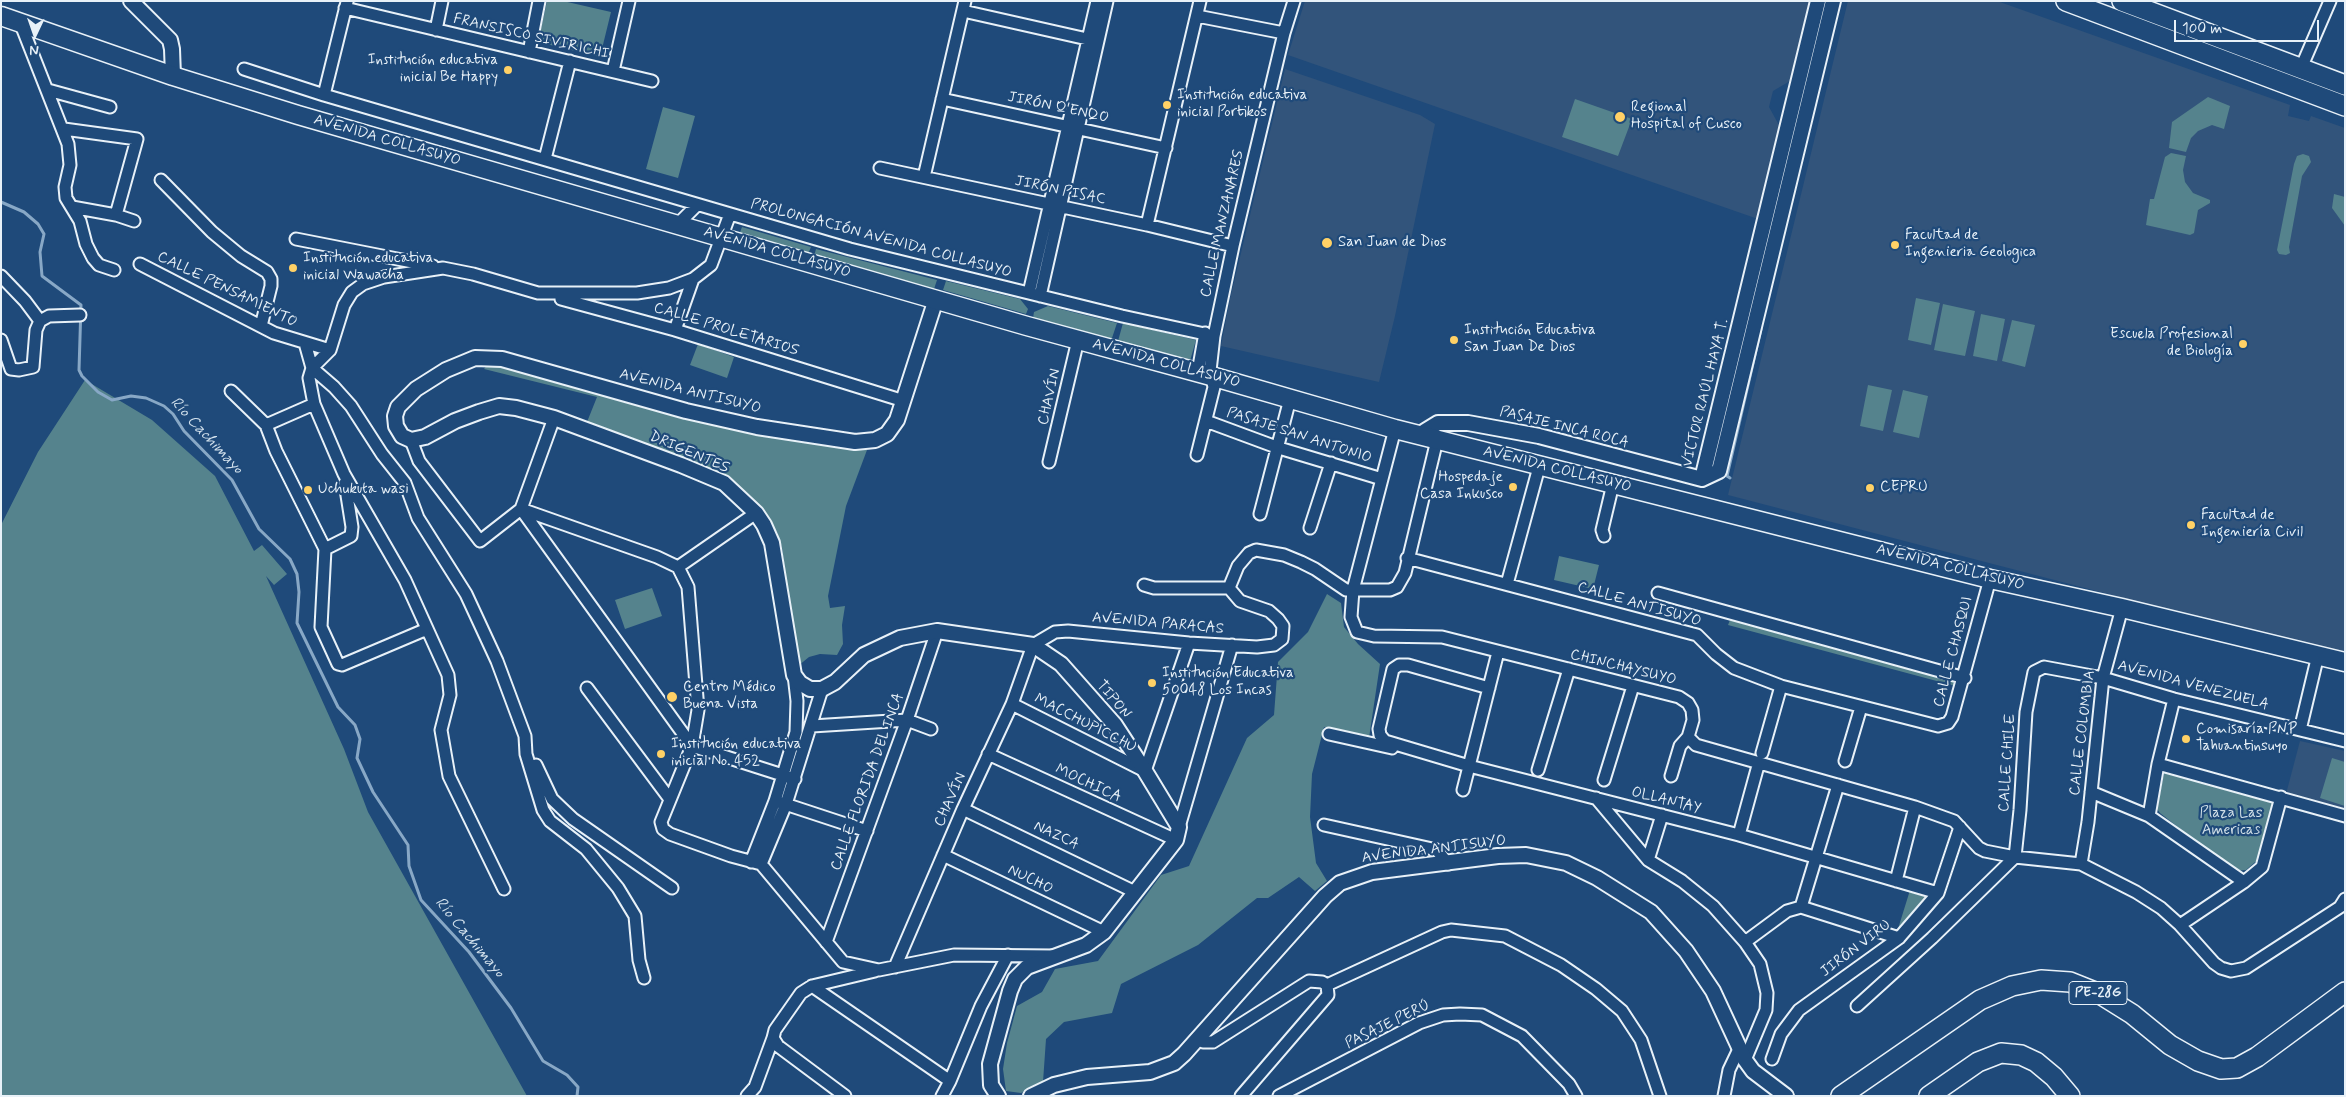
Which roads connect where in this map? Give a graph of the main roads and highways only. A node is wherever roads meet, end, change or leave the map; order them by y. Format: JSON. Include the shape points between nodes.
{"nodes":[{"id":1,"x":2066,"y":1,"type":"edge"},
{"id":2,"x":2122,"y":1,"type":"edge"},
{"id":3,"x":2153,"y":7,"type":"edge"},
{"id":4,"x":7,"y":18,"type":"edge"},
{"id":5,"x":2345,"y":85,"type":"edge"},
{"id":6,"x":2345,"y":106,"type":"edge"},
{"id":7,"x":2345,"y":662,"type":"edge"},
{"id":8,"x":2345,"y":992,"type":"edge"},
{"id":9,"x":1841,"y":1096,"type":"edge"},
{"id":10,"x":1929,"y":1096,"type":"edge"},
{"id":11,"x":2070,"y":1096,"type":"edge"}],
"edges":[{"from":1,"to":6,"type":"highway"},
{"from":2,"to":3,"type":"highway"},
{"from":3,"to":5,"type":"highway"},
{"from":4,"to":7,"type":"main road","name":"AVENIDA COLLASUYO","via":[[173,76],[298,115],[1395,429],[1990,579]]},
{"from":8,"to":9,"type":"highway","number":"PE-28G","via":[[2257,1057],[2238,1068],[2221,1069],[2198,1061],[2170,1045],[2132,1014],[2100,994],[2070,982],[2041,980],[2012,986],[1980,1000]]},
{"from":10,"to":11,"type":"highway","via":[[1978,1062],[2001,1053],[2021,1055],[2036,1062]]}]}
